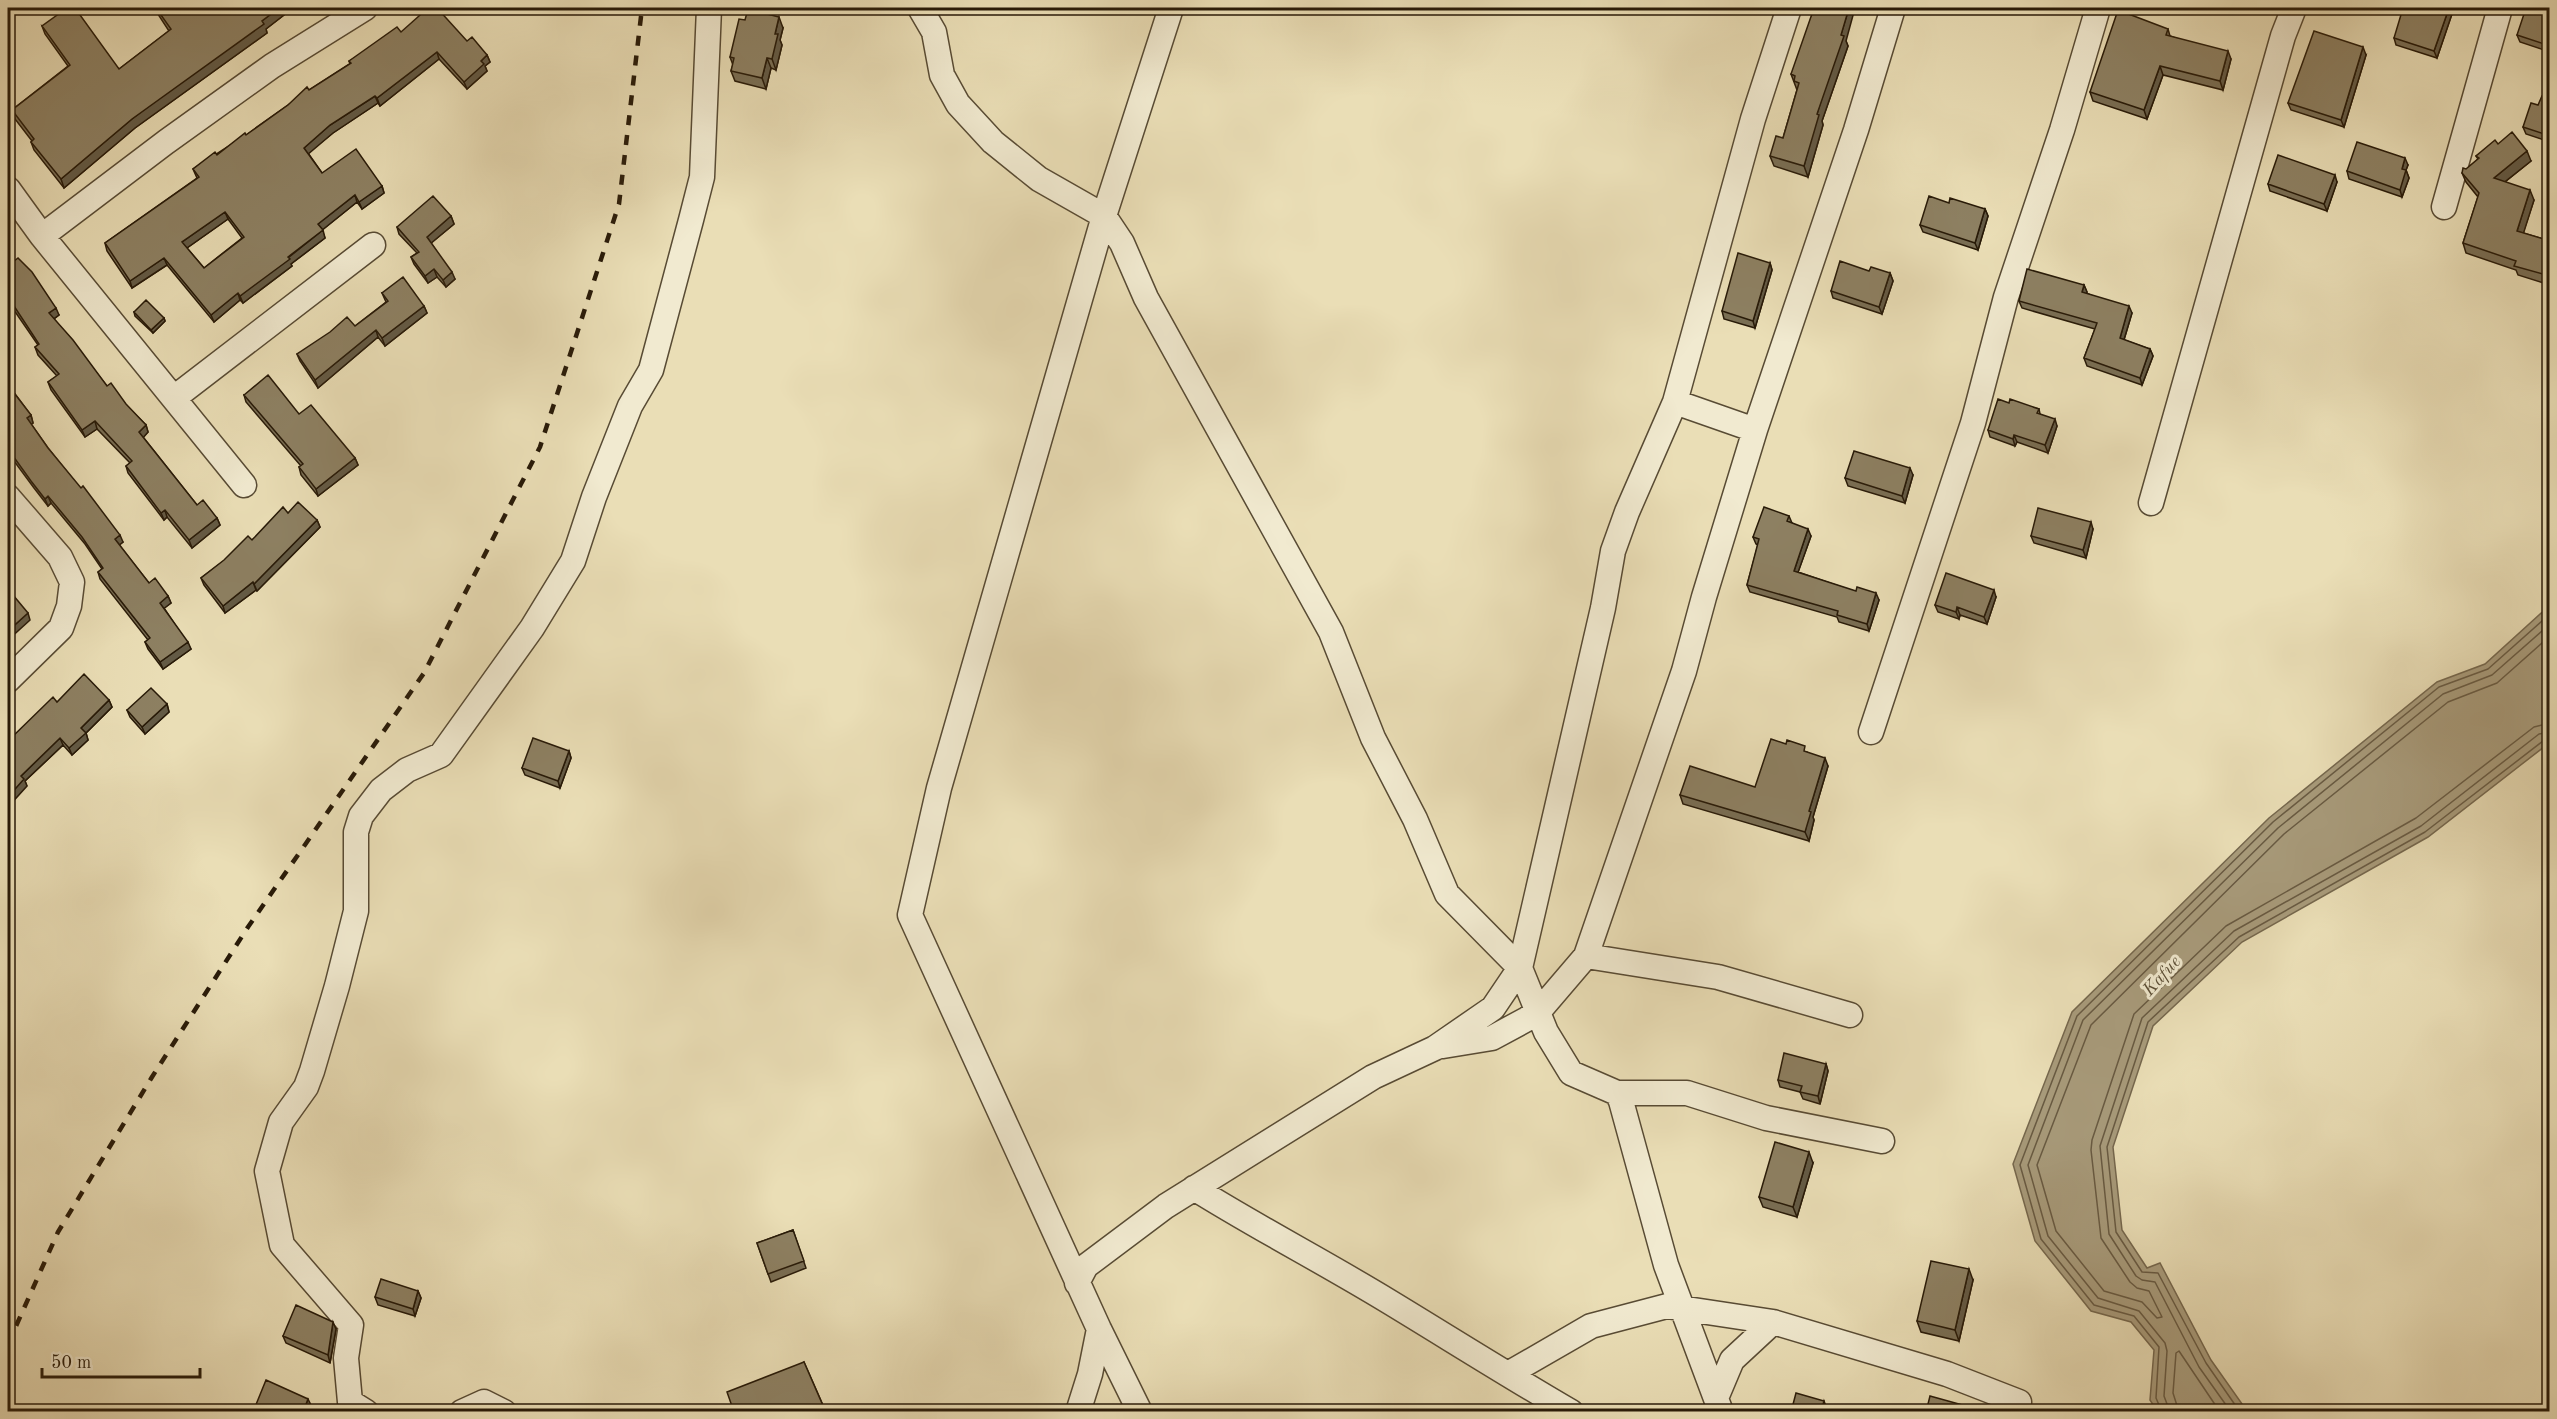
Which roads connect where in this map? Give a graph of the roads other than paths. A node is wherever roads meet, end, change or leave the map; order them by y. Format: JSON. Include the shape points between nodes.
{"nodes":[{"id":1,"x":364,"y":8,"type":"edge"},
{"id":2,"x":709,"y":8,"type":"edge"},
{"id":3,"x":920,"y":8,"type":"edge"},
{"id":4,"x":1171,"y":8,"type":"edge"},
{"id":5,"x":1789,"y":8,"type":"edge"},
{"id":6,"x":1893,"y":8,"type":"edge"},
{"id":7,"x":2098,"y":8,"type":"edge"},
{"id":8,"x":2294,"y":8,"type":"edge"},
{"id":9,"x":2500,"y":8,"type":"edge"},
{"id":10,"x":8,"y":189,"type":"edge"},
{"id":11,"x":2444,"y":207,"type":"dead end"},
{"id":12,"x":1104,"y":216,"type":"junction"},
{"id":13,"x":42,"y":236,"type":"junction"},
{"id":14,"x":373,"y":245,"type":"dead end"},
{"id":15,"x":174,"y":398,"type":"junction"},
{"id":16,"x":1675,"y":402,"type":"junction"},
{"id":17,"x":1755,"y":430,"type":"junction"},
{"id":18,"x":244,"y":485,"type":"dead end"},
{"id":19,"x":8,"y":497,"type":"edge"},
{"id":20,"x":2151,"y":503,"type":"dead end"},
{"id":21,"x":8,"y":680,"type":"edge"},
{"id":22,"x":1871,"y":732,"type":"dead end"},
{"id":23,"x":1586,"y":956,"type":"junction"},
{"id":24,"x":1520,"y":968,"type":"junction"},
{"id":25,"x":1539,"y":1011,"type":"junction"},
{"id":26,"x":1850,"y":1015,"type":"dead end"},
{"id":27,"x":1435,"y":1048,"type":"junction"},
{"id":28,"x":1617,"y":1093,"type":"junction"},
{"id":29,"x":1882,"y":1141,"type":"dead end"},
{"id":30,"x":1194,"y":1188,"type":"junction"},
{"id":31,"x":1077,"y":1283,"type":"junction"},
{"id":32,"x":1683,"y":1308,"type":"junction"},
{"id":33,"x":1773,"y":1322,"type":"junction"},
{"id":34,"x":1099,"y":1329,"type":"junction"},
{"id":35,"x":1508,"y":1374,"type":"junction"},
{"id":36,"x":2019,"y":1402,"type":"dead end"},
{"id":37,"x":1719,"y":1405,"type":"edge"},
{"id":38,"x":366,"y":1412,"type":"edge"},
{"id":39,"x":462,"y":1412,"type":"edge"},
{"id":40,"x":504,"y":1412,"type":"edge"},
{"id":41,"x":1078,"y":1412,"type":"edge"},
{"id":42,"x":1140,"y":1412,"type":"edge"},
{"id":43,"x":1571,"y":1412,"type":"edge"}],
"edges":[{"from":1,"to":13,"type":"street","via":[[243,87]]},
{"from":2,"to":38,"type":"street","via":[[702,177],[651,370],[630,406],[573,561],[532,628],[441,755],[407,770],[381,790],[361,816],[356,832],[356,911],[340,976],[312,1071],[306,1087],[281,1122],[267,1172],[282,1245],[351,1325],[346,1358],[350,1402]]},
{"from":3,"to":12,"type":"street","via":[[934,32],[942,75],[958,104],[993,142],[1039,179]]},
{"from":4,"to":12,"type":"street"},
{"from":5,"to":16,"type":"street","via":[[1753,119]]},
{"from":6,"to":17,"type":"street"},
{"from":7,"to":22,"type":"street","via":[[2006,297],[1974,423]]},
{"from":8,"to":20,"type":"street"},
{"from":9,"to":11,"type":"street"},
{"from":10,"to":13,"type":"street"},
{"from":12,"to":24,"type":"street","via":[[1331,632],[1373,738],[1415,819],[1447,894]]},
{"from":12,"to":31,"type":"street","via":[[939,788],[910,915]]},
{"from":13,"to":15,"type":"street"},
{"from":14,"to":15,"type":"street"},
{"from":15,"to":18,"type":"street"},
{"from":16,"to":17,"type":"street"},
{"from":16,"to":24,"type":"street","via":[[1613,551]]},
{"from":17,"to":23,"type":"street","via":[[1684,671]]},
{"from":19,"to":21,"type":"street","via":[[60,556],[72,582],[61,628]]},
{"from":23,"to":25,"type":"street"},
{"from":23,"to":26,"type":"street","via":[[1718,977]]},
{"from":24,"to":25,"type":"street"},
{"from":24,"to":27,"type":"street","via":[[1493,1008]]},
{"from":25,"to":27,"type":"street","via":[[1492,1038]]},
{"from":25,"to":28,"type":"street","via":[[1546,1032],[1571,1073]]},
{"from":27,"to":30,"type":"street","via":[[1373,1077]]},
{"from":28,"to":29,"type":"street","via":[[1687,1093],[1766,1119]]},
{"from":28,"to":32,"type":"street","via":[[1666,1265]]},
{"from":30,"to":31,"type":"street","via":[[1086,1266]]},
{"from":30,"to":35,"type":"street"},
{"from":31,"to":34,"type":"street"},
{"from":32,"to":33,"type":"street"},
{"from":32,"to":35,"type":"street","via":[[1667,1306],[1591,1326]]},
{"from":32,"to":37,"type":"street"},
{"from":33,"to":36,"type":"street","via":[[1947,1374]]},
{"from":33,"to":37,"type":"street","via":[[1732,1360]]},
{"from":34,"to":41,"type":"street"},
{"from":34,"to":42,"type":"street"},
{"from":35,"to":43,"type":"street"},
{"from":39,"to":40,"type":"street","via":[[484,1402]]}]}
